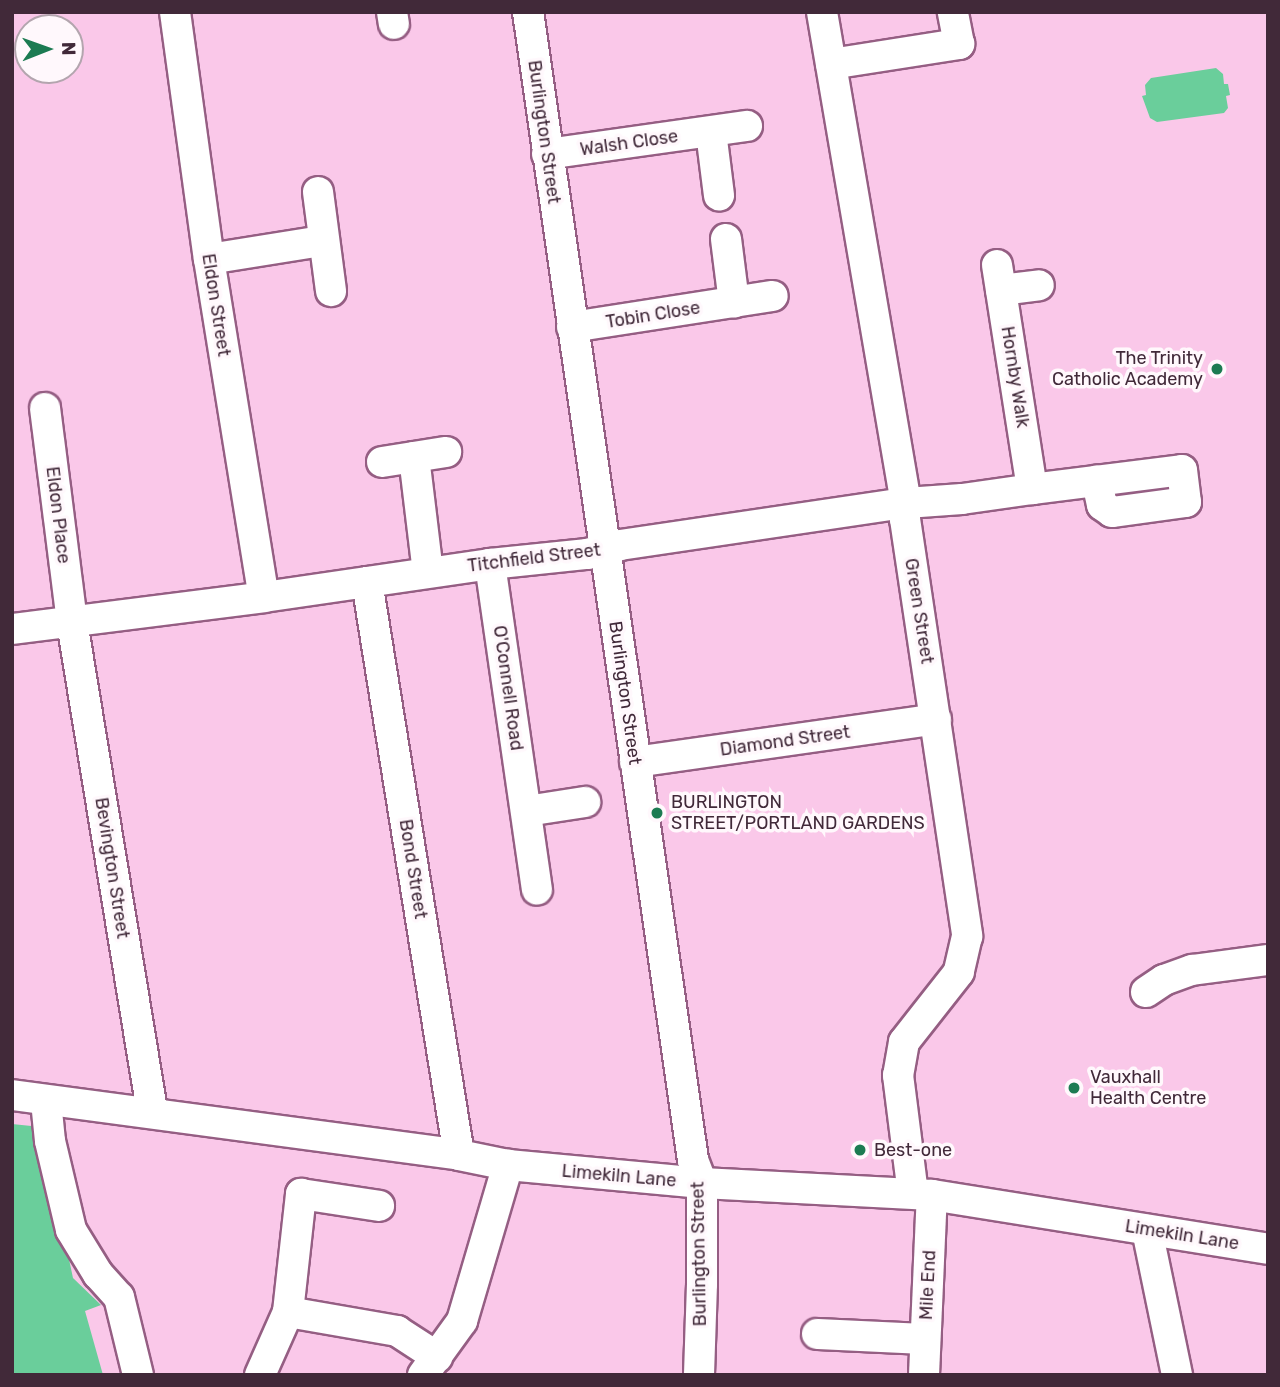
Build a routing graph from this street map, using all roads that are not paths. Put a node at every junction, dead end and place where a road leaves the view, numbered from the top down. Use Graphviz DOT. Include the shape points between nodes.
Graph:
graph roads {
  1 [pos="175,12"];
  2 [pos="528,12"];
  3 [pos="822,12"];
  4 [pos="953,12"];
  5 [pos="831,64"];
  6 [pos="747,126"];
  7 [pos="711,132"];
  8 [pos="547,154"];
  9 [pos="318,192"];
  10 [pos="719,195"];
  11 [pos="726,239"];
  12 [pos="322,241"];
  13 [pos="209,259"];
  14 [pos="1039,285"];
  15 [pos="331,291"];
  16 [pos="773,296"];
  17 [pos="734,302"];
  18 [pos="572,327"];
  19 [pos="45,408"];
  20 [pos="446,452"];
  21 [pos="414,457"];
  22 [pos="382,462"];
  23 [pos="1097,481"];
  24 [pos="1032,489"];
  25 [pos="906,503"];
  26 [pos="604,550"];
  27 [pos="490,564"];
  28 [pos="428,572"];
  29 [pos="368,582"];
  30 [pos="264,597"];
  31 [pos="72,622"];
  32 [pos="12,629"];
  33 [pos="936,719"];
  34 [pos="635,762"];
  35 [pos="585,802"];
  36 [pos="527,811"];
  37 [pos="537,890"];
  38 [pos="1268,960"];
  39 [pos="1146,992"];
  40 [pos="12,1096"];
  41 [pos="46,1101"];
  42 [pos="152,1113"];
  43 [pos="459,1156"];
  44 [pos="508,1165"];
  45 [pos="702,1183"];
  46 [pos="923,1194"];
  47 [pos="379,1206"];
  48 [pos="1147,1230"];
  49 [pos="1268,1249"];
  50 [pos="288,1312"];
  51 [pos="817,1334"];
  52 [pos="925,1339"];
  53 [pos="430,1366"];
  54 [pos="138,1375"];
  55 [pos="261,1375"];
  56 [pos="699,1375"];
  57 [pos="924,1375"];
  58 [pos="1177,1375"];
  1 -- 13 [label="street, Eldon Street"];
  2 -- 8 [label="street, Burlington Street"];
  3 -- 5 [label="street, Green Street"];
  4 -- 5 [label="street" via="959,44"];
  5 -- 25 [label="street, Green Street"];
  6 -- 7 [label="street, Walsh Close"];
  7 -- 8 [label="street, Walsh Close"];
  7 -- 10 [label="street"];
  8 -- 18 [label="street, Burlington Street"];
  9 -- 12 [label="street"];
  11 -- 17 [label="street"];
  12 -- 13 [label="street"];
  12 -- 15 [label="street"];
  13 -- 30 [label="street, Eldon Street"];
  14 -- 24 [label="street, Hornby Walk" via="999,277"];
  16 -- 17 [label="street, Tobin Close"];
  17 -- 18 [label="street, Tobin Close"];
  18 -- 26 [label="street, Burlington Street"];
  19 -- 31 [label="street, Eldon Place"];
  20 -- 21 [label="street"];
  21 -- 22 [label="street"];
  21 -- 28 [label="street"];
  23 -- 24 [label="street, Titchfield Street"];
  24 -- 25 [label="street, Titchfield Street"];
  25 -- 26 [label="street, Titchfield Street"];
  25 -- 33 [label="street, Green Street"];
  26 -- 27 [label="street, Titchfield Street"];
  26 -- 34 [label="street, Burlington Street"];
  27 -- 28 [label="street, Titchfield Street"];
  27 -- 36 [label="street, O'Connell Road"];
  28 -- 29 [label="street, Titchfield Street"];
  29 -- 30 [label="street, Titchfield Street"];
  29 -- 43 [label="street, Bond Street"];
  30 -- 31 [label="street, Titchfield Street"];
  31 -- 32 [label="street, Titchfield Street"];
  31 -- 42 [label="street, Bevington Street"];
  33 -- 34 [label="street, Diamond Street"];
  33 -- 46 [label="street, Green Street" via="967,936 959,972 904,1042 898,1075"];
  34 -- 45 [label="street, Burlington Street" via="693,1160"];
  35 -- 36 [label="street"];
  36 -- 37 [label="street, O'Connell Road"];
  38 -- 39 [label="street" via="1192,970"];
  40 -- 41 [label="street, Limekiln Lane"];
  41 -- 42 [label="street, Limekiln Lane"];
  41 -- 54 [label="street" via="50,1141 71,1230 98,1274 119,1297"];
  42 -- 43 [label="street, Limekiln Lane"];
  43 -- 44 [label="street, Limekiln Lane"];
  44 -- 45 [label="street, Limekiln Lane"];
  44 -- 53 [label="street" via="462,1321"];
  45 -- 46 [label="street, Limekiln Lane"];
  45 -- 56 [label="street, Burlington Street"];
  46 -- 48 [label="street, Limekiln Lane"];
  46 -- 52 [label="street, Mile End"];
  47 -- 50 [label="street" via="301,1194"];
  48 -- 49 [label="street, Limekiln Lane"];
  48 -- 58 [label="street"];
  50 -- 53 [label="street" via="397,1331"];
  50 -- 55 [label="street"];
  51 -- 52 [label="street"];
  52 -- 57 [label="street, Mile End"];
}
